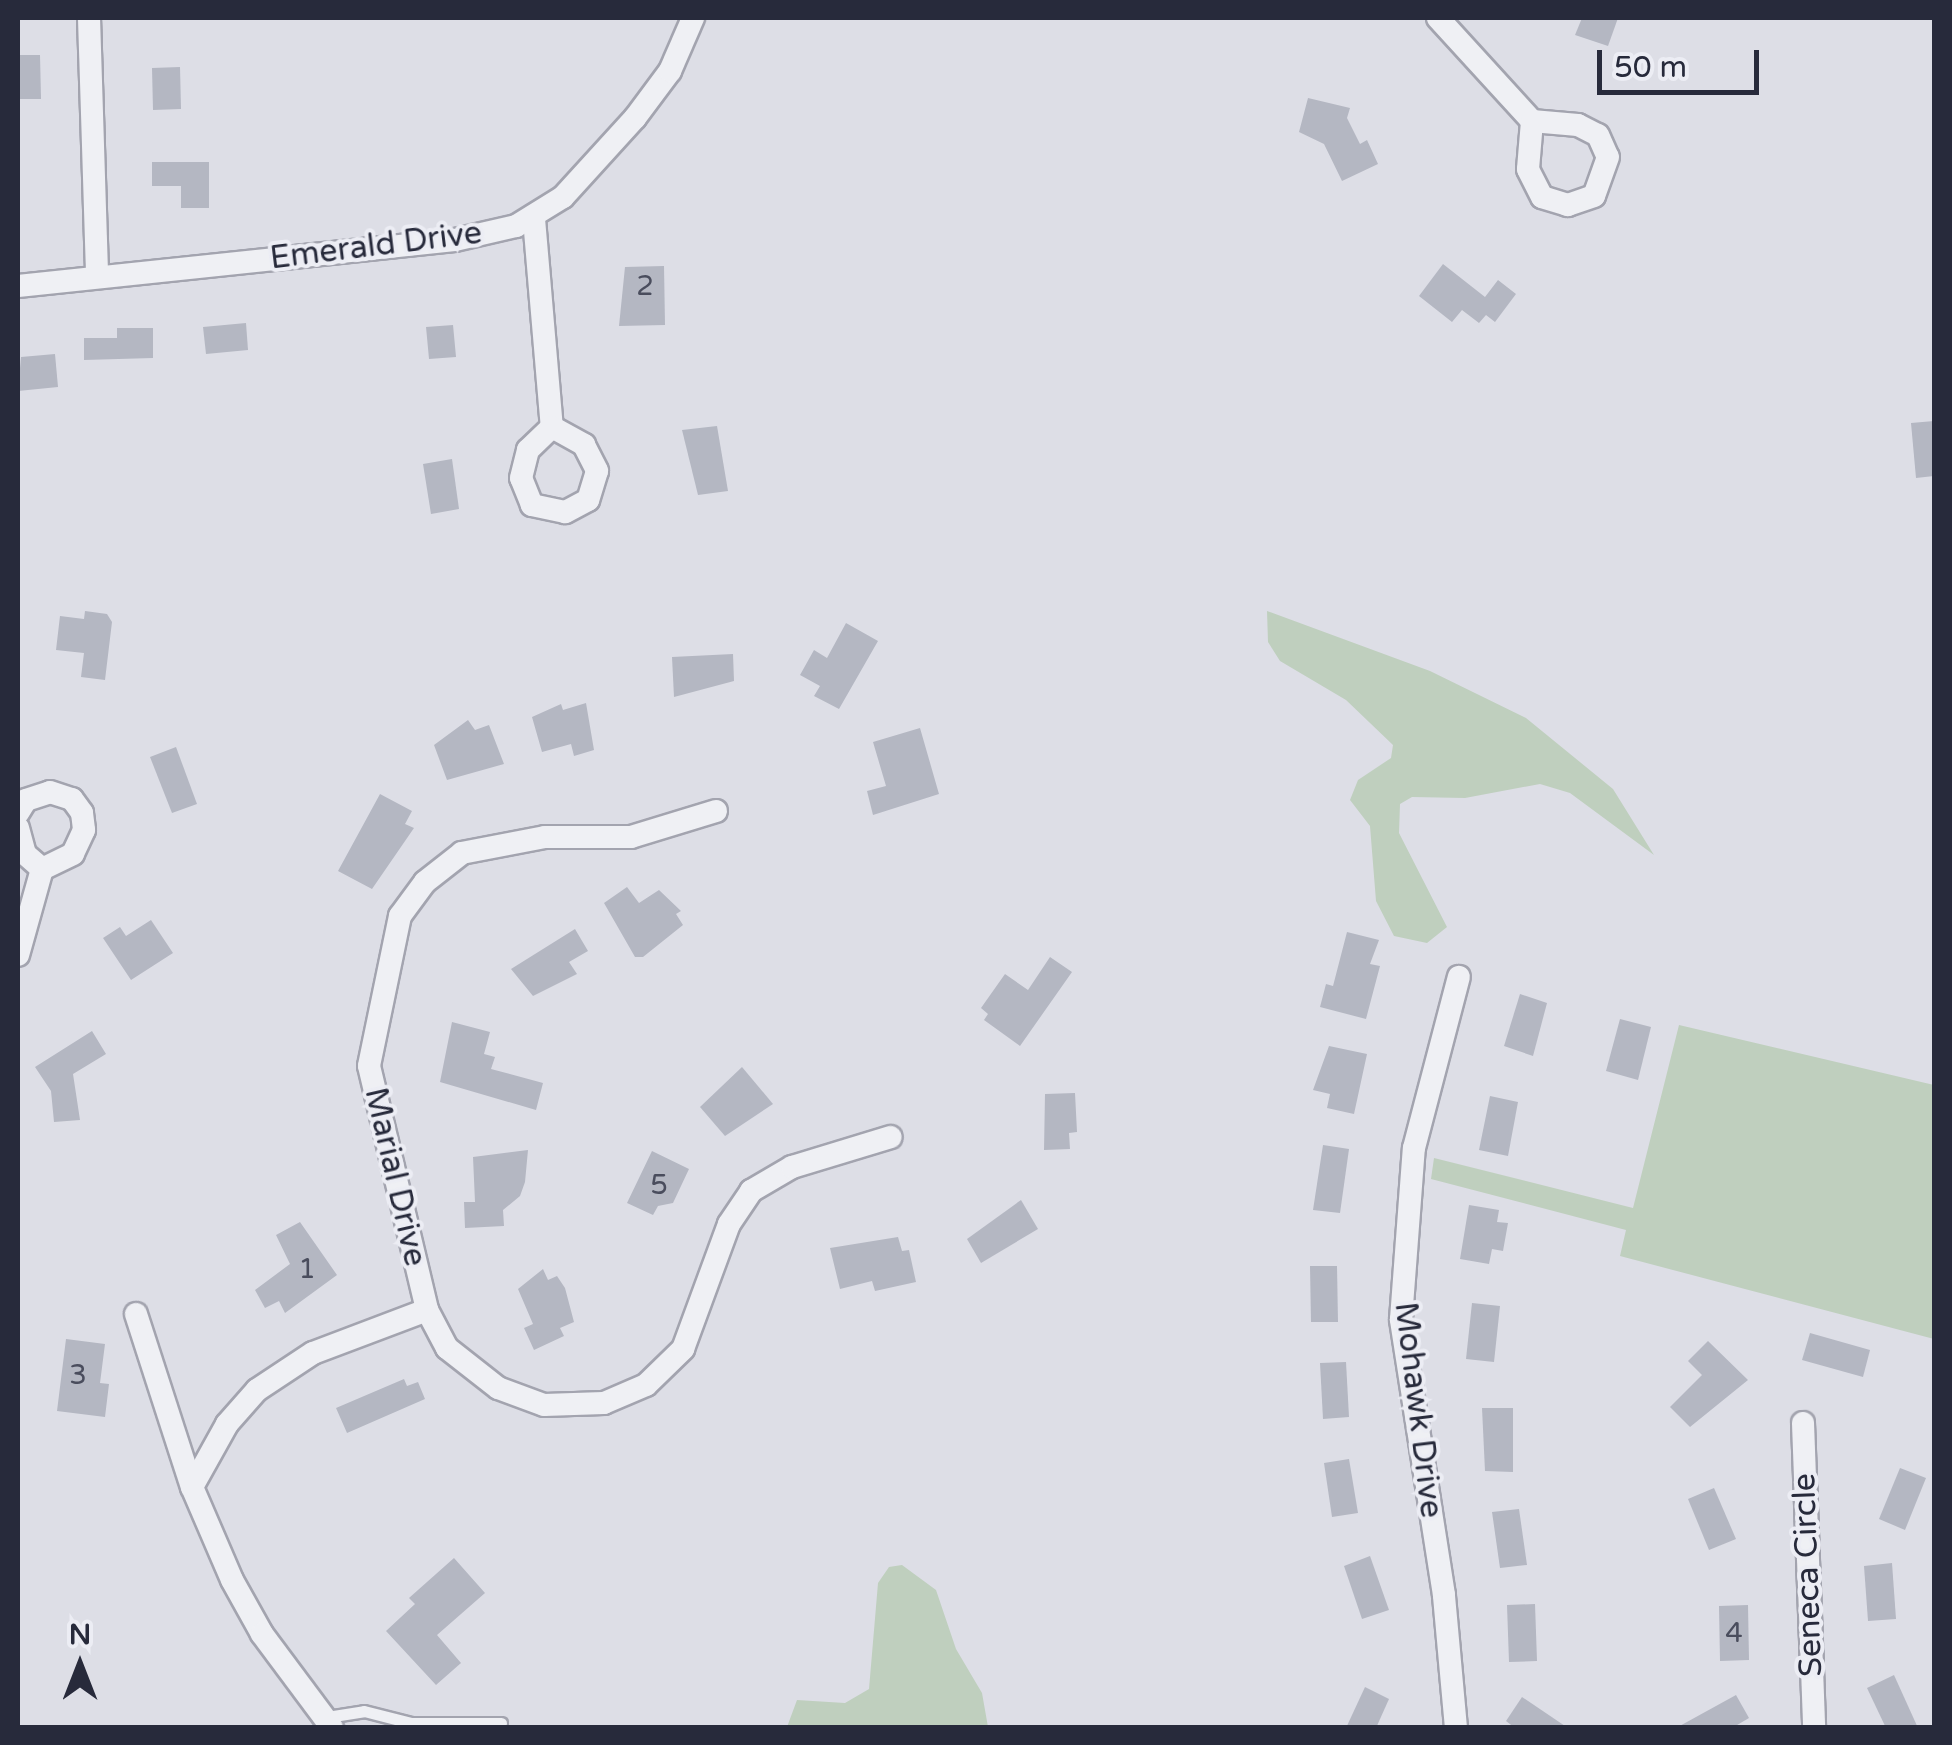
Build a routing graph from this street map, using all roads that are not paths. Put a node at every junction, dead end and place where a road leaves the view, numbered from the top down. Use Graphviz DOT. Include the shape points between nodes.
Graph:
graph roads {
  1 [pos="90,18"];
  2 [pos="693,18"];
  3 [pos="1438,18"];
  4 [pos="1532,121"];
  5 [pos="534,219"];
  6 [pos="97,276"];
  7 [pos="18,286"];
  8 [pos="552,427"];
  9 [pos="716,811"];
  10 [pos="18,813"];
  11 [pos="18,828"];
  12 [pos="42,869"];
  13 [pos="18,955"];
  14 [pos="1459,977"];
  15 [pos="891,1137"];
  16 [pos="427,1310"];
  17 [pos="136,1314"];
  18 [pos="1804,1423"];
  19 [pos="192,1488"];
  20 [pos="330,1722"];
  21 [pos="500,1724"];
  22 [pos="1456,1728"];
  23 [pos="1814,1728"];
  1 -- 6 [label="street"];
  2 -- 5 [label="street, Emerald Drive" via="670,71 644,106 576,184"];
  3 -- 4 [label="street"];
  5 -- 6 [label="street, Emerald Drive" via="454,240"];
  5 -- 8 [label="street"];
  6 -- 7 [label="street, Emerald Drive"];
  9 -- 16 [label="street, Marial Drive" via="630,837 531,838 462,853 424,882 400,916 369,1066"];
  10 -- 12 [label="street" via="26,800 50,792 72,799 82,813 84,830 73,854"];
  11 -- 12 [label="street" via="24,854"];
  12 -- 13 [label="street"];
  14 -- 22 [label="street, Mohawk Drive" via="1414,1148 1400,1319 1447,1614"];
  15 -- 16 [label="street, Marial Drive" via="792,1167 751,1191 728,1224 683,1349 646,1386 604,1403 544,1405 498,1388 447,1348"];
  16 -- 19 [label="street" via="314,1353 258,1390 228,1424"];
  17 -- 19 [label="street"];
  18 -- 23 [label="street, Seneca Circle"];
  19 -- 20 [label="street" via="262,1634"];
  20 -- 21 [label="lane" via="364,1711 411,1723"];
}
